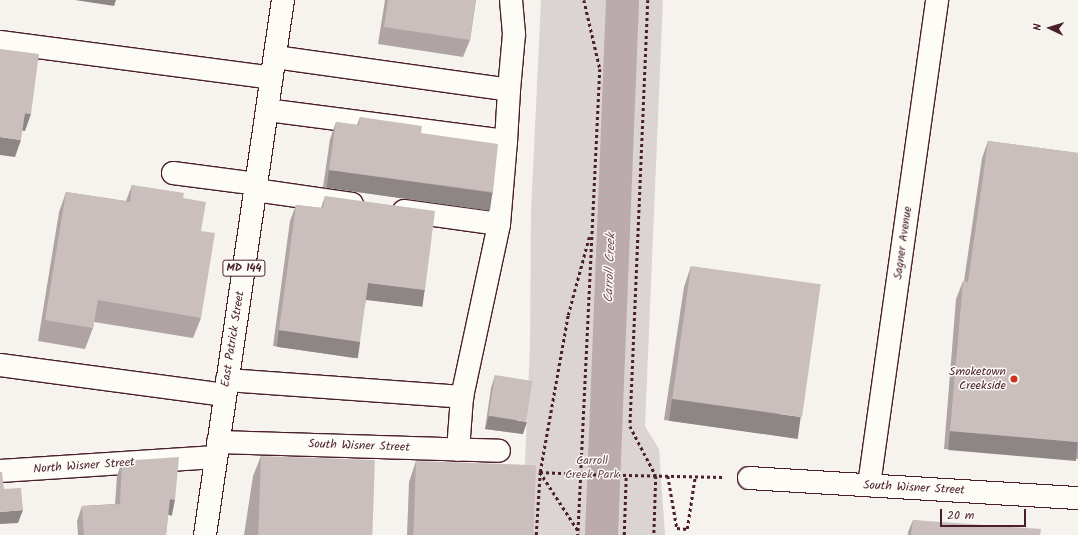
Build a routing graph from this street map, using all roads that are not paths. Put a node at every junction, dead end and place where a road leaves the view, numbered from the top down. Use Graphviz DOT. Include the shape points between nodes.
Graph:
graph roads {
  1 [pos="283,0"];
  2 [pos="511,0"];
  3 [pos="937,0"];
  4 [pos="0,42"];
  5 [pos="275,56"];
  6 [pos="272,78"];
  7 [pos="509,90"];
  8 [pos="267,110"];
  9 [pos="506,141"];
  10 [pos="174,173"];
  11 [pos="256,187"];
  12 [pos="499,224"];
  13 [pos="0,365"];
  14 [pos="226,387"];
  15 [pos="462,397"];
  16 [pos="217,450"];
  17 [pos="458,450"];
  18 [pos="499,451"];
  19 [pos="0,471"];
  20 [pos="749,478"];
  21 [pos="869,485"];
  22 [pos="1078,498"];
  23 [pos="205,535"];
  1 -- 5 [label="street, East Patrick Street / MD 144"];
  2 -- 7 [label="street" via="514,34"];
  3 -- 21 [label="street, Sagner Avenue"];
  4 -- 6 [label="street"];
  5 -- 6 [label="street, East Patrick Street / MD 144"];
  5 -- 7 [label="street"];
  6 -- 8 [label="street, East Patrick Street / MD 144"];
  7 -- 9 [label="street"];
  8 -- 9 [label="street"];
  8 -- 11 [label="street, East Patrick Street / MD 144"];
  9 -- 12 [label="street"];
  10 -- 11 [label="street"];
  11 -- 12 [label="street"];
  11 -- 14 [label="street, East Patrick Street / MD 144"];
  12 -- 15 [label="street"];
  13 -- 14 [label="street"];
  14 -- 15 [label="street"];
  14 -- 16 [label="street, East Patrick Street / MD 144"];
  15 -- 17 [label="street"];
  16 -- 17 [label="street, South Wisner Street"];
  16 -- 19 [label="street, North Wisner Street"];
  16 -- 23 [label="street, East Patrick Street / MD 144"];
  17 -- 18 [label="street, South Wisner Street"];
  20 -- 21 [label="street, South Wisner Street"];
  21 -- 22 [label="street, South Wisner Street"];
}
